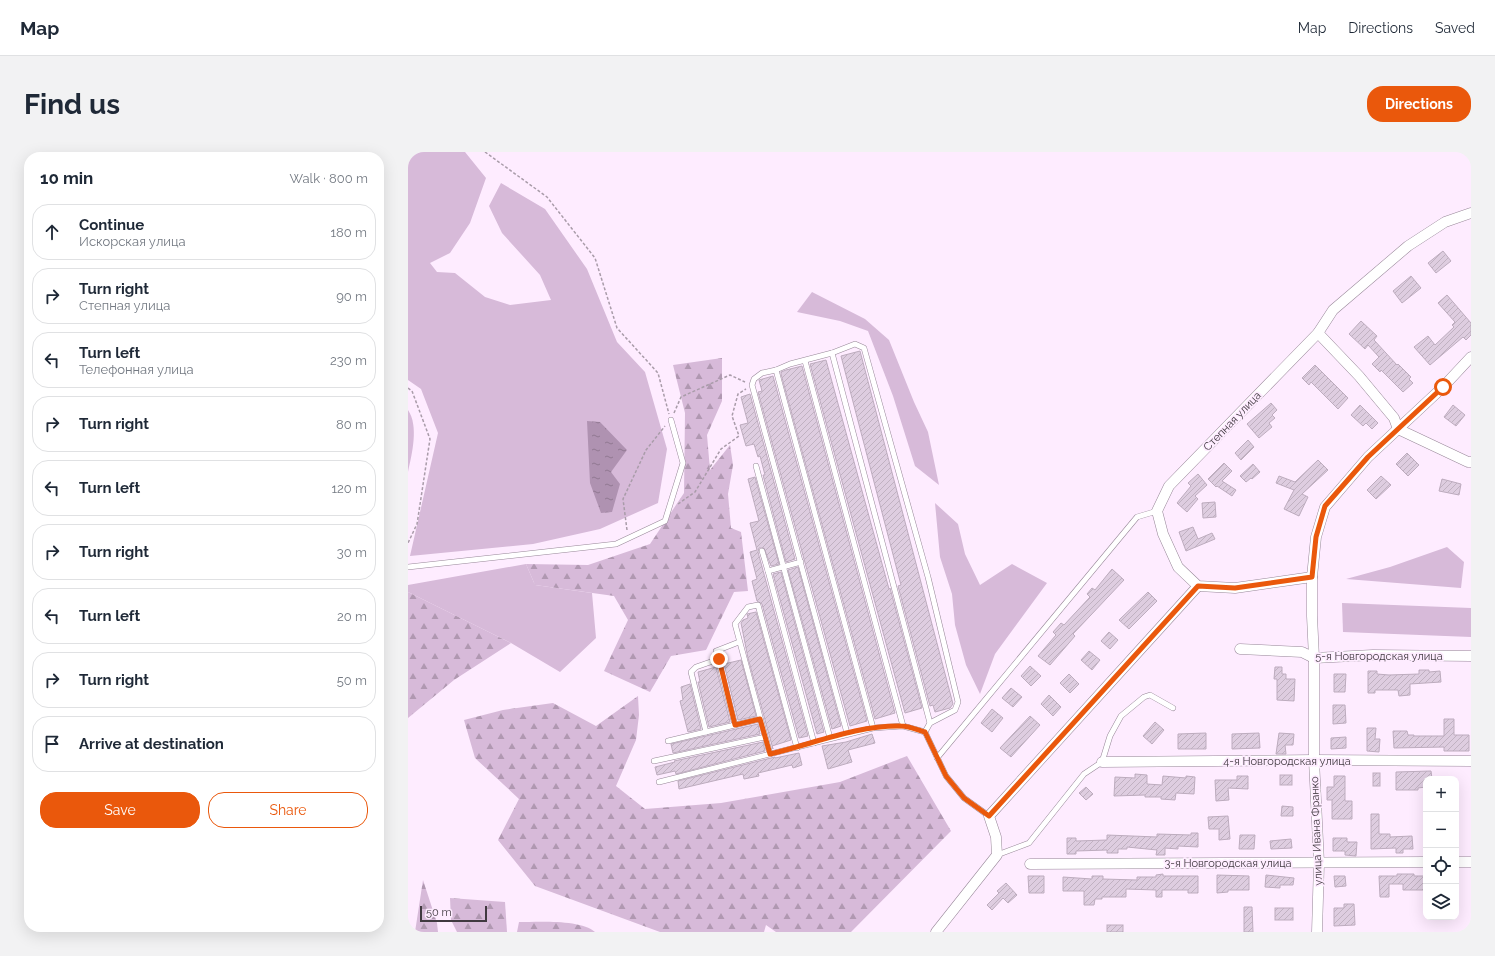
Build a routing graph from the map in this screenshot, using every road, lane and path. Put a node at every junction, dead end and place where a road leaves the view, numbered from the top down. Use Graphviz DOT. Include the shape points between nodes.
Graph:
graph roads {
  1 [pos="485,152"];
  2 [pos="1471,213"];
  3 [pos="1318,333"];
  4 [pos="832,353"];
  5 [pos="1471,357"];
  6 [pos="804,361"];
  7 [pos="776,370"];
  8 [pos="408,388"];
  9 [pos="738,394"];
  10 [pos="670,420"];
  11 [pos="1398,429"];
  12 [pos="1471,462"];
  13 [pos="756,466"];
  14 [pos="1157,510"];
  15 [pos="668,511"];
  16 [pos="408,543"];
  17 [pos="762,551"];
  18 [pos="801,562"];
  19 [pos="408,567"];
  20 [pos="783,567"];
  21 [pos="768,571"];
  22 [pos="1312,577"];
  23 [pos="1198,586"];
  24 [pos="739,642"];
  25 [pos="1240,649"];
  26 [pos="1471,656"];
  27 [pos="1314,658"];
  28 [pos="719,659"];
  29 [pos="1173,708"];
  30 [pos="760,719"];
  31 [pos="930,723"];
  32 [pos="735,725"];
  33 [pos="903,726"];
  34 [pos="873,728"];
  35 [pos="706,732"];
  36 [pos="925,732"];
  37 [pos="847,733"];
  38 [pos="765,737"];
  39 [pos="830,738"];
  40 [pos="668,741"];
  41 [pos="814,743"];
  42 [pos="797,748"];
  43 [pos="770,754"];
  44 [pos="937,758"];
  45 [pos="1314,760"];
  46 [pos="1471,761"];
  47 [pos="654,762"];
  48 [pos="1102,762"];
  49 [pos="659,782"];
  50 [pos="989,816"];
  51 [pos="997,855"];
  52 [pos="1423,862"];
  53 [pos="1459,862"];
  54 [pos="1471,862"];
  55 [pos="1319,863"];
  56 [pos="1030,864"];
  57 [pos="936,932"];
  58 [pos="1317,932"];
  1 -- 10 [label="path" via="547,197 595,258 617,328 658,373"];
  2 -- 3 [label="street, Степная улица" via="1446,222 1408,246 1333,310"];
  3 -- 11 [label="street" via="1394,418"];
  3 -- 14 [label="street, Степная улица" via="1169,486"];
  4 -- 6 [label="lane"];
  4 -- 31 [label="lane"];
  4 -- 31 [label="lane" via="856,344 864,348 928,578 958,702 955,710"];
  5 -- 11 [label="street, улица Ивана Франко"];
  6 -- 7 [label="lane"];
  6 -- 33 [label="lane"];
  7 -- 18 [label="lane" via="762,373 754,379 752,385"];
  7 -- 34 [label="lane"];
  8 -- 16 [label="path" via="412,391 430,439 417,524"];
  9 -- 15 [label="path" via="732,416 739,436 721,449 695,492"];
  10 -- 15 [label="lane" via="683,463"];
  11 -- 12 [label="street"];
  11 -- 22 [label="street, улица Ивана Франко" via="1368,457 1325,506 1316,537"];
  13 -- 20 [label="lane"];
  14 -- 23 [label="street" via="1163,534 1178,567"];
  14 -- 44 [label="lane" via="1137,517"];
  15 -- 19 [label="lane" via="664,521 616,544"];
  17 -- 21 [label="lane"];
  18 -- 20 [label="lane"];
  18 -- 37 [label="lane"];
  20 -- 21 [label="lane"];
  20 -- 39 [label="lane"];
  21 -- 41 [label="lane"];
  22 -- 23 [label="street" via="1235,588"];
  22 -- 27 [label="street, улица Ивана Франко"];
  23 -- 50 [label="street"];
  24 -- 28 [label="lane" via="716,651"];
  24 -- 30 [label="lane"];
  24 -- 42 [label="lane" via="735,624 748,607 758,605"];
  25 -- 27 [label="street, 5-я Новгородская улица" via="1302,652"];
  26 -- 27 [label="street, 5-я Новгородская улица" via="1373,655"];
  27 -- 45 [label="street, улица Ивана Франко"];
  28 -- 32 [label="lane"];
  28 -- 35 [label="lane" via="696,667 691,672"];
  29 -- 48 [label="lane" via="1155,696 1144,697 1121,716 1110,736"];
  30 -- 32 [label="lane"];
  30 -- 38 [label="lane"];
  31 -- 36 [label="lane"];
  32 -- 35 [label="lane"];
  33 -- 34 [label="lane"];
  33 -- 36 [label="lane"];
  34 -- 37 [label="lane"];
  35 -- 40 [label="lane"];
  36 -- 44 [label="lane"];
  37 -- 39 [label="lane"];
  38 -- 43 [label="lane"];
  38 -- 47 [label="lane"];
  39 -- 41 [label="lane"];
  41 -- 42 [label="lane"];
  42 -- 43 [label="lane"];
  43 -- 49 [label="lane"];
  44 -- 50 [label="lane" via="946,776 964,798"];
  45 -- 46 [label="street, 4-я Новгородская улица"];
  45 -- 48 [label="street, 4-я Новгородская улица"];
  45 -- 55 [label="street, улица Ивана Франко"];
  48 -- 51 [label="lane" via="1084,774 1029,843"];
  50 -- 51 [label="street" via="996,837"];
  51 -- 57 [label="street"];
  52 -- 55 [label="street, 3-я Новгородская улица"];
  53 -- 54 [label="street"];
  55 -- 56 [label="street, 3-я Новгородская улица"];
  55 -- 58 [label="street, улица Ивана Франко"];
}
